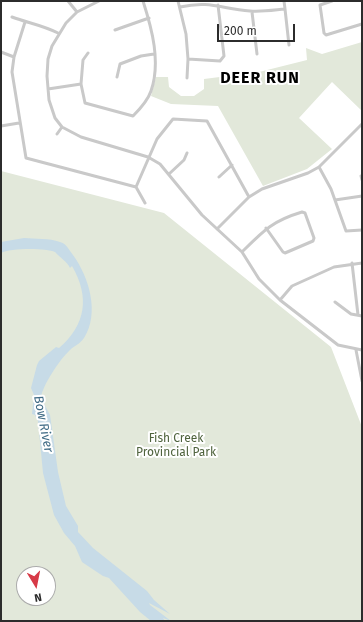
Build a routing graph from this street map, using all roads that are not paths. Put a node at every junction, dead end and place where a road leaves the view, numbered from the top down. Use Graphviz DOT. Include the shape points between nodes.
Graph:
graph roads {
  1 [pos="68,1"];
  2 [pos="100,1"];
  3 [pos="143,1"];
  4 [pos="178,1"];
  5 [pos="284,1"];
  6 [pos="332,1"];
  7 [pos="218,6"];
  8 [pos="180,7"];
  9 [pos="285,9"];
  10 [pos="77,12"];
  11 [pos="252,12"];
  12 [pos="12,17"];
  13 [pos="149,18"];
  14 [pos="25,22"];
  15 [pos="362,24"];
  16 [pos="115,30"];
  17 [pos="58,33"];
  18 [pos="289,45"];
  19 [pos="1,52"];
  20 [pos="88,53"];
  21 [pos="154,54"];
  22 [pos="257,54"];
  23 [pos="14,57"];
  24 [pos="188,59"];
  25 [pos="117,77"];
  26 [pos="187,78"];
  27 [pos="81,84"];
  28 [pos="48,89"];
  29 [pos="19,124"];
  30 [pos="1,126"];
  31 [pos="361,126"];
  32 [pos="62,127"];
  33 [pos="57,134"];
  34 [pos="186,153"];
  35 [pos="148,157"];
  36 [pos="232,165"];
  37 [pos="319,167"];
  38 [pos="169,174"];
  39 [pos="219,176"];
  40 [pos="361,176"];
  41 [pos="362,180"];
  42 [pos="136,187"];
  43 [pos="362,196"];
  44 [pos="250,197"];
  45 [pos="335,200"];
  46 [pos="146,203"];
  47 [pos="266,228"];
  48 [pos="217,229"];
  49 [pos="362,230"];
  50 [pos="242,252"];
  51 [pos="362,262"];
  52 [pos="352,263"];
  53 [pos="280,300"];
  54 [pos="334,302"];
  55 [pos="360,316"];
  56 [pos="356,350"];
  57 [pos="362,350"];
  58 [pos="362,381"];
  1 -- 10 [label="street"];
  2 -- 10 [label="street"];
  3 -- 13 [label="street"];
  4 -- 8 [label="street"];
  5 -- 9 [label="street"];
  6 -- 15 [label="street" via="320,5 326,35"];
  7 -- 8 [label="street" via="195,3"];
  7 -- 11 [label="street"];
  7 -- 24 [label="street" via="224,56 220,60"];
  8 -- 24 [label="street"];
  9 -- 11 [label="street"];
  9 -- 18 [label="street"];
  10 -- 17 [label="street"];
  11 -- 22 [label="street"];
  12 -- 14 [label="street"];
  13 -- 16 [label="street"];
  13 -- 21 [label="street"];
  14 -- 17 [label="street" via="42,25"];
  14 -- 23 [label="street"];
  17 -- 28 [label="street" via="48,59"];
  19 -- 23 [label="street"];
  20 -- 27 [label="street" via="83,60"];
  21 -- 25 [label="street" via="120,64"];
  21 -- 27 [label="street" via="155,70 151,91 133,116 85,103"];
  23 -- 29 [label="street" via="12,72"];
  24 -- 26 [label="street"];
  27 -- 28 [label="street"];
  28 -- 32 [label="street" via="55,118"];
  29 -- 30 [label="street"];
  29 -- 42 [label="street" via="26,158"];
  31 -- 37 [label="street"];
  32 -- 33 [label="street"];
  32 -- 35 [label="street" via="81,137"];
  34 -- 38 [label="street" via="184,160"];
  35 -- 36 [label="street" via="157,139 173,119 207,121"];
  35 -- 38 [label="street" via="160,164"];
  35 -- 42 [label="street"];
  36 -- 39 [label="street"];
  36 -- 44 [label="street"];
  37 -- 44 [label="street" via="262,189"];
  37 -- 45 [label="street"];
  38 -- 48 [label="street" via="202,215"];
  40 -- 41 [label="street"];
  42 -- 46 [label="street"];
  43 -- 45 [label="street"];
  44 -- 48 [label="street"];
  45 -- 49 [label="street" via="346,231"];
  47 -- 47 [label="street" via="274,222 302,212 305,213 314,238 285,253"];
  47 -- 50 [label="street"];
  48 -- 50 [label="street"];
  50 -- 53 [label="street" via="259,279"];
  51 -- 52 [label="street"];
  52 -- 53 [label="street" via="334,267 292,286"];
  52 -- 55 [label="street"];
  53 -- 56 [label="street" via="338,345"];
  54 -- 55 [label="street" via="351,314"];
  56 -- 57 [label="street"];
  56 -- 58 [label="street"];
}
